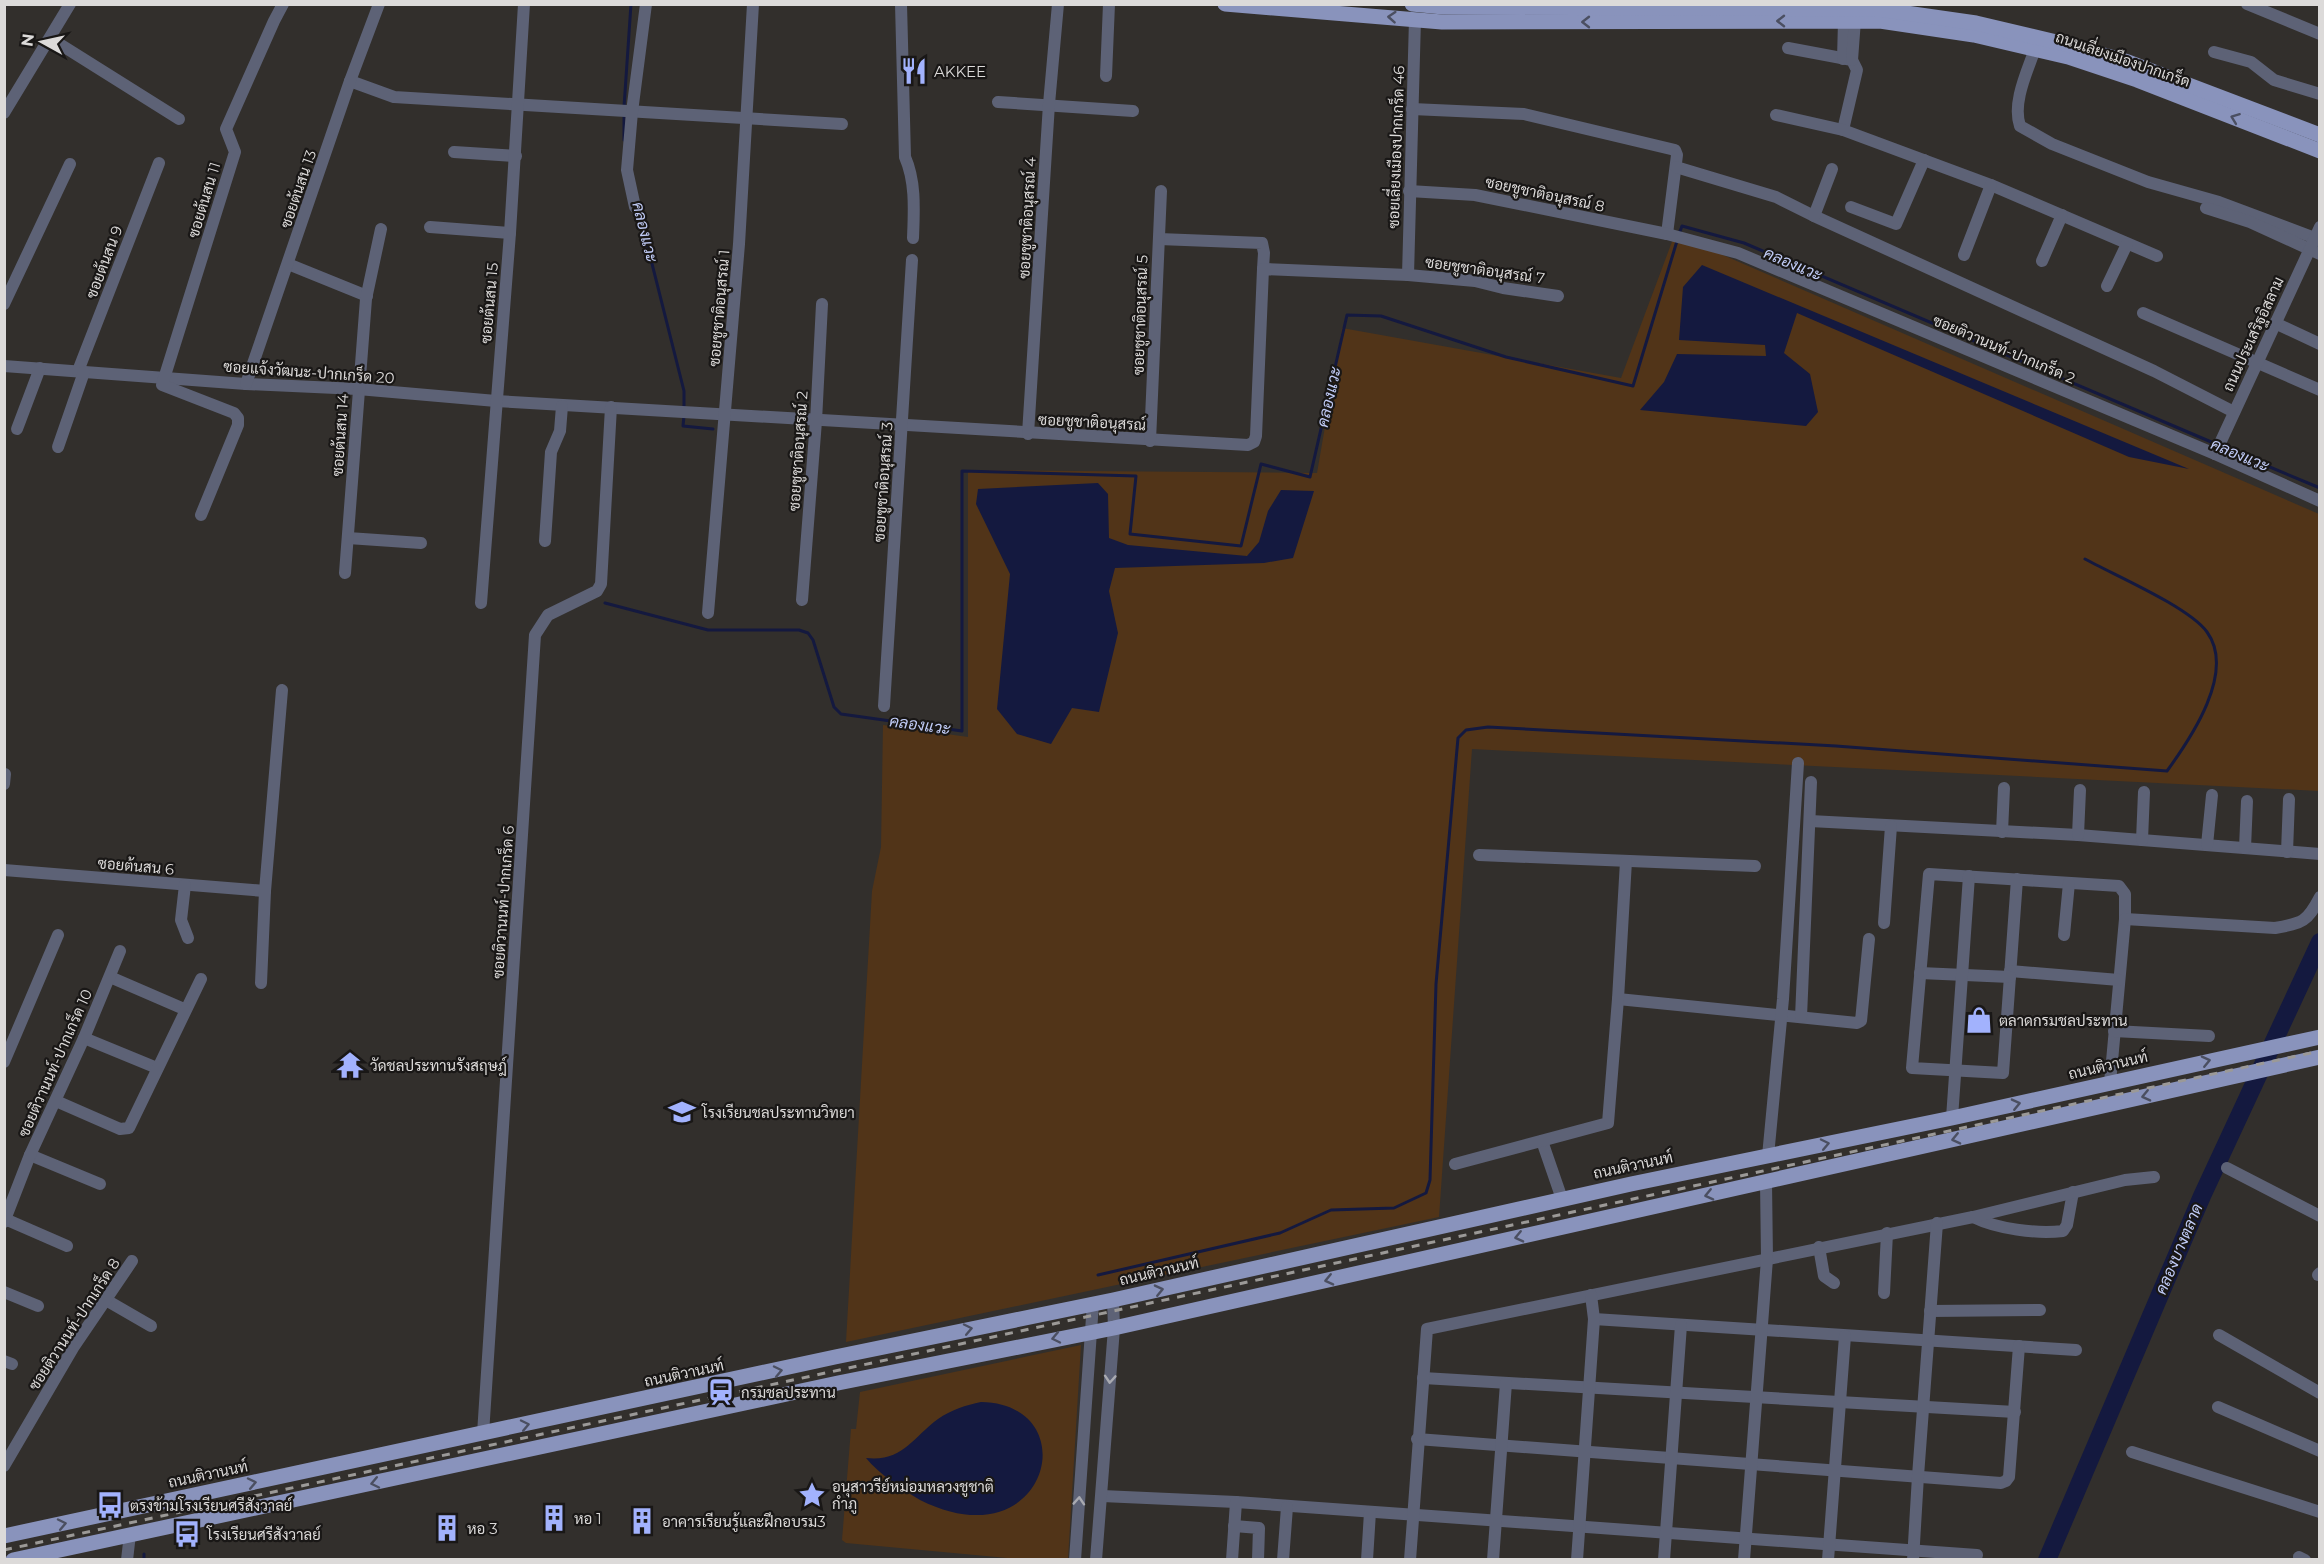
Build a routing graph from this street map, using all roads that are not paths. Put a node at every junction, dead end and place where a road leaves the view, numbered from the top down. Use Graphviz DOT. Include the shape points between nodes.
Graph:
graph roads {
  1 [pos="70,4"];
  2 [pos="283,4"];
  3 [pos="379,4"];
  4 [pos="524,4"];
  5 [pos="646,4"];
  6 [pos="753,4"];
  7 [pos="901,4"];
  8 [pos="1058,4"];
  9 [pos="1109,4"];
  10 [pos="1225,4"];
  11 [pos="2247,4"];
  12 [pos="1787,7"];
  13 [pos="1414,8"];
  14 [pos="1850,20"];
  15 [pos="2319,34"];
  16 [pos="50,38"];
  17 [pos="1788,48"];
  18 [pos="2035,49"];
  19 [pos="2214,52"];
  20 [pos="1847,60"];
  21 [pos="1106,76"];
  22 [pos="350,81"];
  23 [pos="2319,94"];
  24 [pos="998,102"];
  25 [pos="519,104"];
  26 [pos="1049,104"];
  27 [pos="1412,109"];
  28 [pos="1133,111"];
  29 [pos="630,112"];
  30 [pos="4,113"];
  31 [pos="1776,115"];
  32 [pos="178,119"];
  33 [pos="745,119"];
  34 [pos="842,124"];
  35 [pos="1844,130"];
  36 [pos="2319,135"];
  37 [pos="2319,151"];
  38 [pos="454,152"];
  39 [pos="516,156"];
  40 [pos="1924,160"];
  41 [pos="159,163"];
  42 [pos="70,164"];
  43 [pos="1676,167"];
  44 [pos="1832,169"];
  45 [pos="1991,185"];
  46 [pos="1161,191"];
  47 [pos="1409,191"];
  48 [pos="635,207"];
  49 [pos="1851,207"];
  50 [pos="2206,208"];
  51 [pos="2062,215"];
  52 [pos="1814,216"];
  53 [pos="430,227"];
  54 [pos="381,229"];
  55 [pos="2317,232"];
  56 [pos="510,233"];
  57 [pos="1674,236"];
  58 [pos="914,238"];
  59 [pos="1159,239"];
  60 [pos="2127,244"];
  61 [pos="2314,252"];
  62 [pos="1964,255"];
  63 [pos="2157,256"];
  64 [pos="912,260"];
  65 [pos="2042,261"];
  66 [pos="288,264"];
  67 [pos="1263,270"];
  68 [pos="1408,275"];
  69 [pos="2107,286"];
  70 [pos="367,296"];
  71 [pos="1558,296"];
  72 [pos="4,304"];
  73 [pos="822,304"];
  74 [pos="2143,313"];
  75 [pos="2275,323"];
  76 [pos="2319,344"];
  77 [pos="2256,364"];
  78 [pos="4,366"];
  79 [pos="40,368"];
  80 [pos="81,372"];
  81 [pos="164,378"];
  82 [pos="246,384"];
  83 [pos="358,389"];
  84 [pos="2319,390"];
  85 [pos="496,401"];
  86 [pos="562,406"];
  87 [pos="612,407"];
  88 [pos="2234,412"];
  89 [pos="725,415"];
  90 [pos="816,421"];
  91 [pos="902,426"];
  92 [pos="17,429"];
  93 [pos="1028,434"];
  94 [pos="1150,441"];
  95 [pos="58,447"];
  96 [pos="2217,448"];
  97 [pos="2319,501"];
  98 [pos="201,515"];
  99 [pos="348,538"];
  100 [pos="545,541"];
  101 [pos="421,543"];
  102 [pos="345,573"];
  103 [pos="802,600"];
  104 [pos="481,603"];
  105 [pos="708,613"];
  106 [pos="282,690"];
  107 [pos="884,706"];
  108 [pos="1798,763"];
  109 [pos="5,774"];
  110 [pos="1811,782"];
  111 [pos="4,784"];
  112 [pos="2004,788"];
  113 [pos="2080,790"];
  114 [pos="2144,792"];
  115 [pos="2212,795"];
  116 [pos="2289,799"];
  117 [pos="2247,801"];
  118 [pos="1810,821"];
  119 [pos="1891,826"];
  120 [pos="2002,832"];
  121 [pos="2078,835"];
  122 [pos="2142,840"];
  123 [pos="2207,845"];
  124 [pos="2245,848"];
  125 [pos="2287,852"];
  126 [pos="2319,854"];
  127 [pos="1479,855"];
  128 [pos="1626,861"];
  129 [pos="1755,866"];
  130 [pos="4,870"];
  131 [pos="1969,876"];
  132 [pos="2017,879"];
  133 [pos="2069,883"];
  134 [pos="185,885"];
  135 [pos="266,891"];
  136 [pos="2319,897"];
  137 [pos="2125,919"];
  138 [pos="1884,924"];
  139 [pos="58,935"];
  140 [pos="2064,935"];
  141 [pos="188,938"];
  142 [pos="1869,939"];
  143 [pos="120,951"];
  144 [pos="1920,973"];
  145 [pos="2010,974"];
  146 [pos="1962,975"];
  147 [pos="110,977"];
  148 [pos="201,979"];
  149 [pos="2119,980"];
  150 [pos="261,983"];
  151 [pos="1618,999"];
  152 [pos="184,1009"];
  153 [pos="1781,1014"];
  154 [pos="1802,1017"];
  155 [pos="2114,1031"];
  156 [pos="2209,1036"];
  157 [pos="84,1038"];
  158 [pos="2315,1038"];
  159 [pos="2313,1059"];
  160 [pos="4,1062"];
  161 [pos="157,1068"];
  162 [pos="1955,1069"];
  163 [pos="2110,1083"];
  164 [pos="56,1101"];
  165 [pos="1952,1118"];
  166 [pos="1542,1141"];
  167 [pos="30,1155"];
  168 [pos="1768,1156"];
  169 [pos="1455,1164"];
  170 [pos="2227,1168"];
  171 [pos="2154,1177"];
  172 [pos="1766,1182"];
  173 [pos="99,1184"];
  174 [pos="2073,1192"];
  175 [pos="1562,1199"];
  176 [pos="2319,1216"];
  177 [pos="1973,1217"];
  178 [pos="5,1221"];
  179 [pos="1937,1223"];
  180 [pos="1887,1233"];
  181 [pos="67,1246"];
  182 [pos="1819,1247"];
  183 [pos="1767,1259"];
  184 [pos="132,1261"];
  185 [pos="1834,1283"];
  186 [pos="4,1292"];
  187 [pos="1884,1293"];
  188 [pos="1591,1295"];
  189 [pos="106,1300"];
  190 [pos="1113,1300"];
  191 [pos="1093,1303"];
  192 [pos="39,1306"];
  193 [pos="2040,1310"];
  194 [pos="1930,1311"];
  195 [pos="1594,1319"];
  196 [pos="1681,1325"];
  197 [pos="151,1326"];
  198 [pos="1114,1328"];
  199 [pos="1093,1330"];
  200 [pos="1762,1330"];
  201 [pos="1845,1335"];
  202 [pos="2219,1335"];
  203 [pos="1928,1341"];
  204 [pos="2019,1346"];
  205 [pos="2076,1350"];
  206 [pos="1423,1378"];
  207 [pos="1506,1383"];
  208 [pos="1589,1388"];
  209 [pos="1676,1392"];
  210 [pos="2319,1393"];
  211 [pos="1757,1397"];
  212 [pos="1840,1402"];
  213 [pos="1924,1407"];
  214 [pos="2218,1407"];
  215 [pos="2015,1412"];
  216 [pos="483,1434"];
  217 [pos="1417,1439"];
  218 [pos="1500,1445"];
  219 [pos="427,1446"];
  220 [pos="1083,1446"];
  221 [pos="1105,1447"];
  222 [pos="2319,1451"];
  223 [pos="1583,1452"];
  224 [pos="2132,1452"];
  225 [pos="1670,1458"];
  226 [pos="1750,1464"];
  227 [pos="4,1466"];
  228 [pos="432,1470"];
  229 [pos="1833,1470"];
  230 [pos="1918,1476"];
  231 [pos="280,1477"];
  232 [pos="1102,1496"];
  233 [pos="1236,1502"];
  234 [pos="281,1503"];
  235 [pos="1287,1507"];
  236 [pos="1370,1512"];
  237 [pos="2319,1512"];
  238 [pos="1413,1515"];
  239 [pos="1495,1521"];
  240 [pos="1234,1527"];
  241 [pos="1579,1527"];
  242 [pos="1665,1533"];
  243 [pos="130,1534"];
  244 [pos="4,1536"];
  245 [pos="1745,1538"];
  246 [pos="1829,1545"];
  247 [pos="1914,1555"];
  248 [pos="1977,1555"];
  249 [pos="13,1560"];
  250 [pos="127,1560"];
  251 [pos="1075,1560"];
  252 [pos="1096,1560"];
  253 [pos="1232,1560"];
  254 [pos="1258,1560"];
  255 [pos="1283,1560"];
  256 [pos="1367,1560"];
  257 [pos="1410,1560"];
  258 [pos="1493,1560"];
  259 [pos="1577,1560"];
  260 [pos="1664,1560"];
  261 [pos="1744,1560"];
  262 [pos="1828,1560"];
  1 -- 16 [label="street"];
  2 -- 81 [label="street, ซอยต้นสน 11" via="226,129 235,152"];
  3 -- 22 [label="street, ซอยต้นสน 13"];
  4 -- 25 [label="street, ซอยต้นสน 15"];
  5 -- 29 [label="street"];
  6 -- 33 [label="street, ซอยชูชาติอนุสรณ์ 1"];
  7 -- 58 [label="street" via="905,157 911,173"];
  8 -- 26 [label="street, ซอยชูชาติอนุสรณ์ 4"];
  9 -- 21 [label="street"];
  13 -- 10 [label="main road, ถนนเลี่ยงเมืองปากเกร็ด, one-way"];
  11 -- 15 [label="street"];
  12 -- 13 [label="main road, ถนนเลี่ยงเมืองปากเกร็ด"];
  12 -- 36 [label="main road, ถนนเลี่ยงเมืองปากเกร็ด" via="1878,9 1976,23 2128,62"];
  14 -- 13 [label="main road, ถนนเลี่ยงเมืองปากเกร็ด, one-way" via="1443,22"];
  13 -- 27 [label="street, ซอยเลี่ยงเมืองปากเกร็ด 46"];
  14 -- 18 [label="main road, ถนนเลี่ยงเมืองปากเกร็ด" via="1974,35"];
  14 -- 20 [label="street"];
  16 -- 30 [label="street"];
  16 -- 32 [label="street"];
  17 -- 20 [label="street"];
  37 -- 18 [label="main road, ถนนเลี่ยงเมืองปากเกร็ด, one-way" via="2137,80"];
  18 -- 55 [label="street" via="2016,116 2020,126 2052,144 2148,182"];
  19 -- 23 [label="street" via="2256,64 2274,80"];
  20 -- 35 [label="street" via="1857,70"];
  22 -- 25 [label="street" via="394,97"];
  22 -- 66 [label="street, ซอยต้นสน 13"];
  24 -- 26 [label="street"];
  25 -- 29 [label="street"];
  25 -- 39 [label="street, ซอยต้นสน 15"];
  26 -- 28 [label="street"];
  26 -- 93 [label="street, ซอยชูชาติอนุสรณ์ 4"];
  27 -- 43 [label="street" via="1524,114 1675,150"];
  27 -- 47 [label="street, ซอยเลี่ยงเมืองปากเกร็ด 46"];
  29 -- 33 [label="street"];
  29 -- 48 [label="street" via="628,164"];
  31 -- 35 [label="street"];
  33 -- 34 [label="street"];
  33 -- 89 [label="street, ซอยชูชาติอนุสรณ์ 1"];
  35 -- 40 [label="street"];
  38 -- 39 [label="street"];
  39 -- 56 [label="street, ซอยต้นสน 15"];
  40 -- 45 [label="street"];
  40 -- 49 [label="street" via="1896,224"];
  41 -- 80 [label="street, ซอยต้นสน 9"];
  42 -- 72 [label="street"];
  43 -- 52 [label="street" via="1776,197"];
  43 -- 57 [label="street"];
  44 -- 52 [label="street"];
  45 -- 51 [label="street"];
  45 -- 62 [label="street"];
  46 -- 59 [label="street, ซอยชูชาติอนุสรณ์ 5"];
  47 -- 57 [label="street, ซอยชูชาติอนุสรณ์ 8" via="1474,195"];
  47 -- 68 [label="street, ซอยเลี่ยงเมืองปากเกร็ด 46"];
  50 -- 61 [label="street" via="2250,222"];
  51 -- 60 [label="street"];
  51 -- 65 [label="street"];
  52 -- 88 [label="street" via="2154,371"];
  53 -- 56 [label="street"];
  54 -- 70 [label="street, ซอยต้นสน 14"];
  55 -- 61 [label="street, ถนนประเสริฐอิสลาม"];
  56 -- 85 [label="street, ซอยต้นสน 15"];
  57 -- 96 [label="street, ซอยติวานนท์-ปากเกร็ด 2" via="1738,253"];
  59 -- 67 [label="street" via="1262,243"];
  59 -- 94 [label="street, ซอยชูชาติอนุสรณ์ 5"];
  60 -- 63 [label="street"];
  60 -- 69 [label="street"];
  61 -- 75 [label="street, ถนนประเสริฐอิสลาม"];
  64 -- 91 [label="street, ซอยชูชาติอนุสรณ์ 3"];
  66 -- 70 [label="street"];
  66 -- 82 [label="street, ซอยต้นสน 13"];
  67 -- 68 [label="street"];
  67 -- 94 [label="street, ซอยชูชาติอนุสรณ์" via="1254,442 1248,445"];
  68 -- 71 [label="street, ซอยชูชาติอนุสรณ์ 7" via="1475,281"];
  70 -- 83 [label="street, ซอยต้นสน 14"];
  73 -- 90 [label="street, ซอยชูชาติอนุสรณ์ 2"];
  74 -- 77 [label="street"];
  75 -- 76 [label="street"];
  75 -- 77 [label="street, ถนนประเสริฐอิสลาม"];
  77 -- 84 [label="street"];
  77 -- 88 [label="street, ถนนประเสริฐอิสลาม"];
  78 -- 79 [label="street, ซอยแจ้งวัฒนะ-ปากเกร็ด 20"];
  79 -- 80 [label="street, ซอยแจ้งวัฒนะ-ปากเกร็ด 20"];
  79 -- 92 [label="street"];
  80 -- 81 [label="street, ซอยแจ้งวัฒนะ-ปากเกร็ด 20"];
  80 -- 95 [label="street, ซอยต้นสน 9"];
  81 -- 82 [label="street, ซอยแจ้งวัฒนะ-ปากเกร็ด 20"];
  81 -- 98 [label="street" via="162,385 238,418"];
  82 -- 83 [label="street, ซอยแจ้งวัฒนะ-ปากเกร็ด 20"];
  83 -- 85 [label="street, ซอยแจ้งวัฒนะ-ปากเกร็ด 20"];
  83 -- 99 [label="street, ซอยต้นสน 14"];
  85 -- 86 [label="street, ซอยแจ้งวัฒนะ-ปากเกร็ด 20"];
  85 -- 104 [label="street, ซอยต้นสน 15"];
  86 -- 87 [label="street, ซอยแจ้งวัฒนะ-ปากเกร็ด 20"];
  86 -- 100 [label="street" via="560,432 551,452"];
  87 -- 89 [label="street, ซอยชูชาติอนุสรณ์"];
  87 -- 216 [label="street, ซอยติวานนท์-ปากเกร็ด 6" via="601,584 597,591 548,615 535,635"];
  88 -- 96 [label="street, ถนนประเสริฐอิสลาม"];
  89 -- 90 [label="street, ซอยชูชาติอนุสรณ์"];
  89 -- 105 [label="street, ซอยชูชาติอนุสรณ์ 1"];
  90 -- 91 [label="street, ซอยชูชาติอนุสรณ์"];
  90 -- 103 [label="street, ซอยชูชาติอนุสรณ์ 2"];
  91 -- 93 [label="street, ซอยชูชาติอนุสรณ์"];
  91 -- 107 [label="street, ซอยชูชาติอนุสรณ์ 3"];
  93 -- 94 [label="street, ซอยชูชาติอนุสรณ์"];
  96 -- 97 [label="street, ซอยติวานนท์-ปากเกร็ด 2"];
  99 -- 101 [label="street"];
  99 -- 102 [label="street, ซอยต้นสน 14"];
  106 -- 135 [label="street"];
  108 -- 153 [label="street"];
  109 -- 111 [label="street"];
  110 -- 118 [label="street"];
  112 -- 120 [label="street"];
  113 -- 121 [label="street"];
  114 -- 122 [label="street"];
  115 -- 123 [label="street"];
  116 -- 125 [label="street"];
  117 -- 124 [label="street"];
  118 -- 119 [label="street"];
  118 -- 154 [label="street"];
  119 -- 120 [label="street"];
  119 -- 138 [label="street"];
  120 -- 121 [label="street"];
  121 -- 122 [label="street"];
  122 -- 123 [label="street"];
  123 -- 124 [label="street"];
  124 -- 125 [label="street"];
  125 -- 126 [label="street"];
  127 -- 128 [label="street"];
  128 -- 129 [label="street"];
  128 -- 151 [label="street"];
  130 -- 134 [label="street, ซอยต้นสน 6"];
  131 -- 132 [label="street"];
  131 -- 144 [label="street" via="1929,874"];
  131 -- 146 [label="street"];
  132 -- 133 [label="street"];
  132 -- 145 [label="street"];
  133 -- 137 [label="street" via="2119,886 2125,894"];
  133 -- 140 [label="street"];
  134 -- 135 [label="street, ซอยต้นสน 6"];
  134 -- 141 [label="street" via="181,920"];
  135 -- 150 [label="street"];
  136 -- 137 [label="street" via="2310,916 2299,924 2275,928"];
  137 -- 149 [label="street"];
  139 -- 160 [label="street"];
  142 -- 154 [label="street" via="1861,1021"];
  143 -- 147 [label="street, ซอยติวานนท์-ปากเกร็ด 10"];
  144 -- 146 [label="street"];
  144 -- 162 [label="street" via="1912,1068"];
  145 -- 146 [label="street"];
  145 -- 149 [label="street"];
  145 -- 162 [label="street" via="2003,1073"];
  146 -- 162 [label="street"];
  147 -- 152 [label="street"];
  147 -- 157 [label="street, ซอยติวานนท์-ปากเกร็ด 10"];
  148 -- 152 [label="street"];
  149 -- 155 [label="street"];
  151 -- 153 [label="street"];
  151 -- 166 [label="street" via="1608,1123"];
  152 -- 161 [label="street"];
  153 -- 154 [label="street"];
  153 -- 168 [label="street"];
  155 -- 156 [label="street"];
  155 -- 163 [label="street"];
  157 -- 161 [label="street"];
  157 -- 164 [label="street, ซอยติวานนท์-ปากเกร็ด 10"];
  163 -- 158 [label="main road, ถนนติวานนท์, one-way"];
  159 -- 172 [label="main road, one-way"];
  161 -- 164 [label="street" via="127,1129"];
  162 -- 165 [label="street"];
  165 -- 163 [label="main road, ถนนติวานนท์, one-way"];
  164 -- 167 [label="street, ซอยติวานนท์-ปากเกร็ด 10"];
  168 -- 165 [label="main road, ถนนติวานนท์, one-way"];
  166 -- 169 [label="street"];
  166 -- 175 [label="street"];
  167 -- 173 [label="street"];
  167 -- 178 [label="street, ซอยติวานนท์-ปากเกร็ด 10"];
  168 -- 172 [label="main road"];
  168 -- 175 [label="main road, ถนนติวานนท์"];
  170 -- 176 [label="street"];
  171 -- 174 [label="street"];
  172 -- 183 [label="street"];
  172 -- 198 [label="main road, one-way"];
  174 -- 177 [label="street"];
  174 -- 177 [label="street" via="2067,1225 2062,1231 1993,1226"];
  190 -- 175 [label="main road, ถนนติวานนท์, one-way"];
  177 -- 179 [label="street"];
  178 -- 181 [label="street"];
  179 -- 180 [label="street"];
  179 -- 194 [label="street"];
  180 -- 182 [label="street"];
  180 -- 187 [label="street"];
  182 -- 183 [label="street"];
  182 -- 185 [label="street" via="1824,1276"];
  183 -- 188 [label="street"];
  183 -- 200 [label="street"];
  184 -- 189 [label="street, ซอยติวานนท์-ปากเกร็ด 8"];
  186 -- 192 [label="street"];
  188 -- 195 [label="street"];
  188 -- 206 [label="street" via="1427,1329"];
  189 -- 197 [label="street"];
  189 -- 227 [label="street, ซอยติวานนท์-ปากเกร็ด 8"];
  190 -- 191 [label="main road, ถนนติวานนท์"];
  190 -- 198 [label="street"];
  191 -- 199 [label="street"];
  216 -- 191 [label="main road, ถนนติวานนท์, one-way"];
  193 -- 194 [label="street"];
  194 -- 203 [label="street"];
  195 -- 196 [label="street"];
  195 -- 208 [label="street"];
  196 -- 200 [label="street"];
  196 -- 209 [label="street"];
  198 -- 199 [label="main road"];
  198 -- 221 [label="street, one-way"];
  199 -- 220 [label="street"];
  199 -- 228 [label="main road, one-way"];
  200 -- 201 [label="street"];
  200 -- 211 [label="street"];
  201 -- 203 [label="street"];
  201 -- 212 [label="street"];
  202 -- 210 [label="street"];
  203 -- 204 [label="street"];
  203 -- 213 [label="street"];
  204 -- 205 [label="street"];
  204 -- 215 [label="street"];
  206 -- 207 [label="street"];
  206 -- 217 [label="street"];
  207 -- 208 [label="street"];
  207 -- 218 [label="street"];
  208 -- 209 [label="street"];
  208 -- 223 [label="street"];
  209 -- 211 [label="street"];
  209 -- 225 [label="street"];
  211 -- 212 [label="street"];
  211 -- 226 [label="street"];
  212 -- 213 [label="street"];
  212 -- 229 [label="street"];
  213 -- 215 [label="street"];
  213 -- 230 [label="street"];
  214 -- 222 [label="street"];
  215 -- 230 [label="street" via="2006,1481"];
  216 -- 219 [label="main road, ถนนติวานนท์"];
  217 -- 218 [label="street"];
  217 -- 238 [label="street"];
  218 -- 223 [label="street"];
  218 -- 239 [label="street"];
  219 -- 228 [label="main road"];
  219 -- 231 [label="main road, ถนนติวานนท์"];
  220 -- 221 [label="street"];
  251 -- 220 [label="street, one-way"];
  221 -- 232 [label="street"];
  223 -- 225 [label="street"];
  223 -- 241 [label="street"];
  224 -- 237 [label="street"];
  225 -- 226 [label="street"];
  225 -- 242 [label="street"];
  226 -- 229 [label="street"];
  226 -- 245 [label="street"];
  228 -- 234 [label="main road, one-way"];
  229 -- 230 [label="street"];
  229 -- 246 [label="street"];
  230 -- 247 [label="street"];
  231 -- 234 [label="main road"];
  244 -- 231 [label="main road, ถนนติวานนท์, one-way"];
  232 -- 233 [label="street"];
  232 -- 252 [label="street"];
  233 -- 235 [label="street"];
  233 -- 240 [label="street"];
  234 -- 243 [label="main road"];
  235 -- 236 [label="street"];
  235 -- 255 [label="street"];
  236 -- 238 [label="street"];
  236 -- 256 [label="street"];
  238 -- 239 [label="street"];
  238 -- 257 [label="street"];
  239 -- 241 [label="street"];
  239 -- 258 [label="street"];
  240 -- 253 [label="street"];
  240 -- 254 [label="street" via="1259,1528"];
  241 -- 242 [label="street"];
  241 -- 259 [label="street"];
  242 -- 245 [label="street"];
  242 -- 260 [label="street"];
  243 -- 249 [label="main road"];
  243 -- 250 [label="street"];
  245 -- 246 [label="street"];
  245 -- 261 [label="street"];
  246 -- 247 [label="street"];
  246 -- 262 [label="street"];
  247 -- 248 [label="street"];
}
